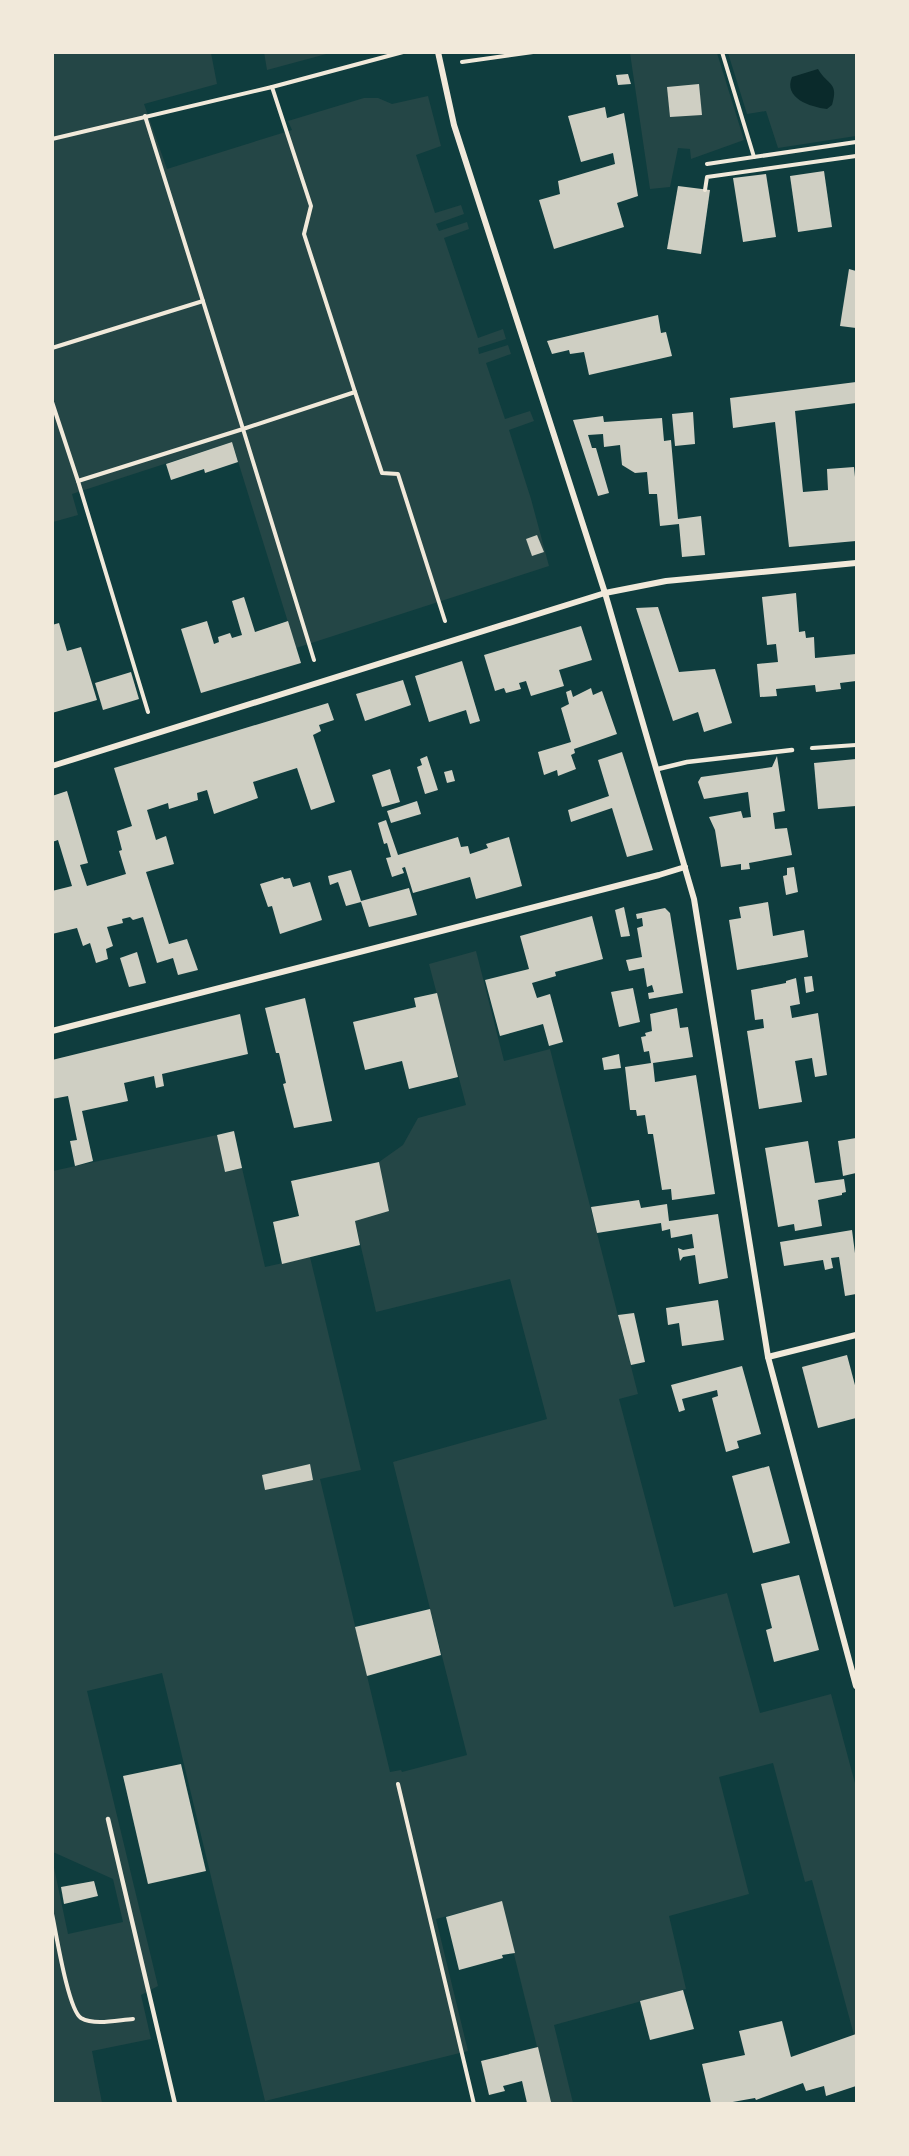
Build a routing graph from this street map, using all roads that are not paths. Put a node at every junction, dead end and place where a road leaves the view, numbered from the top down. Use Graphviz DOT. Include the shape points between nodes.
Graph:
graph roads {
  1 [pos="438,52"];
  2 [pos="856,563"];
  3 [pos="605,593"];
  4 [pos="792,750"];
  5 [pos="52,766"];
  6 [pos="658,769"];
  7 [pos="685,867"];
  8 [pos="52,1030"];
  9 [pos="856,1335"];
  10 [pos="768,1357"];
  11 [pos="856,1686"];
  12 [pos="108,1819"];
  13 [pos="175,2103"];
  1 -- 3 [label="street" via="454,125"];
  2 -- 3 [label="street" via="666,581"];
  3 -- 5 [label="street"];
  3 -- 6 [label="street"];
  4 -- 6 [label="lane"];
  6 -- 7 [label="street"];
  7 -- 8 [label="street"];
  7 -- 10 [label="street" via="694,899"];
  9 -- 10 [label="street"];
  10 -- 11 [label="street"];
  12 -- 13 [label="lane"];
}
